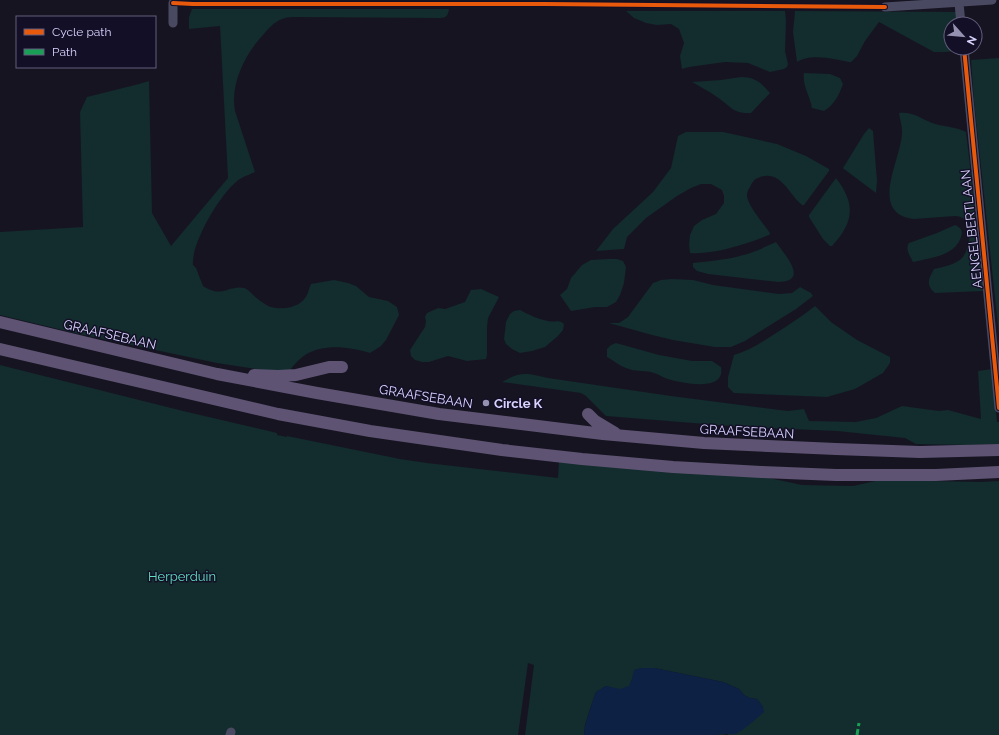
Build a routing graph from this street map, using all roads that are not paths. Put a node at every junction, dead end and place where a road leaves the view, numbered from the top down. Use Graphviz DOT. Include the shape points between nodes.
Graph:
graph roads {
  1 [pos="992,0"];
  2 [pos="173,3"];
  3 [pos="959,3"];
  4 [pos="885,7"];
  5 [pos="960,16"];
  6 [pos="173,23"];
  7 [pos="965,56"];
  8 [pos="0,322"];
  9 [pos="0,349"];
  10 [pos="342,367"];
  11 [pos="217,374"];
  12 [pos="999,408"];
  13 [pos="588,414"];
  14 [pos="620,436"];
  15 [pos="999,450"];
  16 [pos="999,472"];
  1 -- 3 [label="street"];
  2 -- 6 [label="street"];
  3 -- 4 [label="street"];
  3 -- 5 [label="street"];
  7 -- 12 [label="street, AENGELBERTLAAN"];
  8 -- 11 [label="main road, GRAAFSEBAAN"];
  9 -- 16 [label="main road" via="278,414 502,450 673,467 761,472 836,475"];
  10 -- 11 [label="main road" via="329,367 296,375"];
  11 -- 14 [label="main road, GRAAFSEBAAN" via="439,414"];
  13 -- 14 [label="main road"];
  14 -- 15 [label="main road, GRAAFSEBAAN" via="836,449 920,452"];
}
